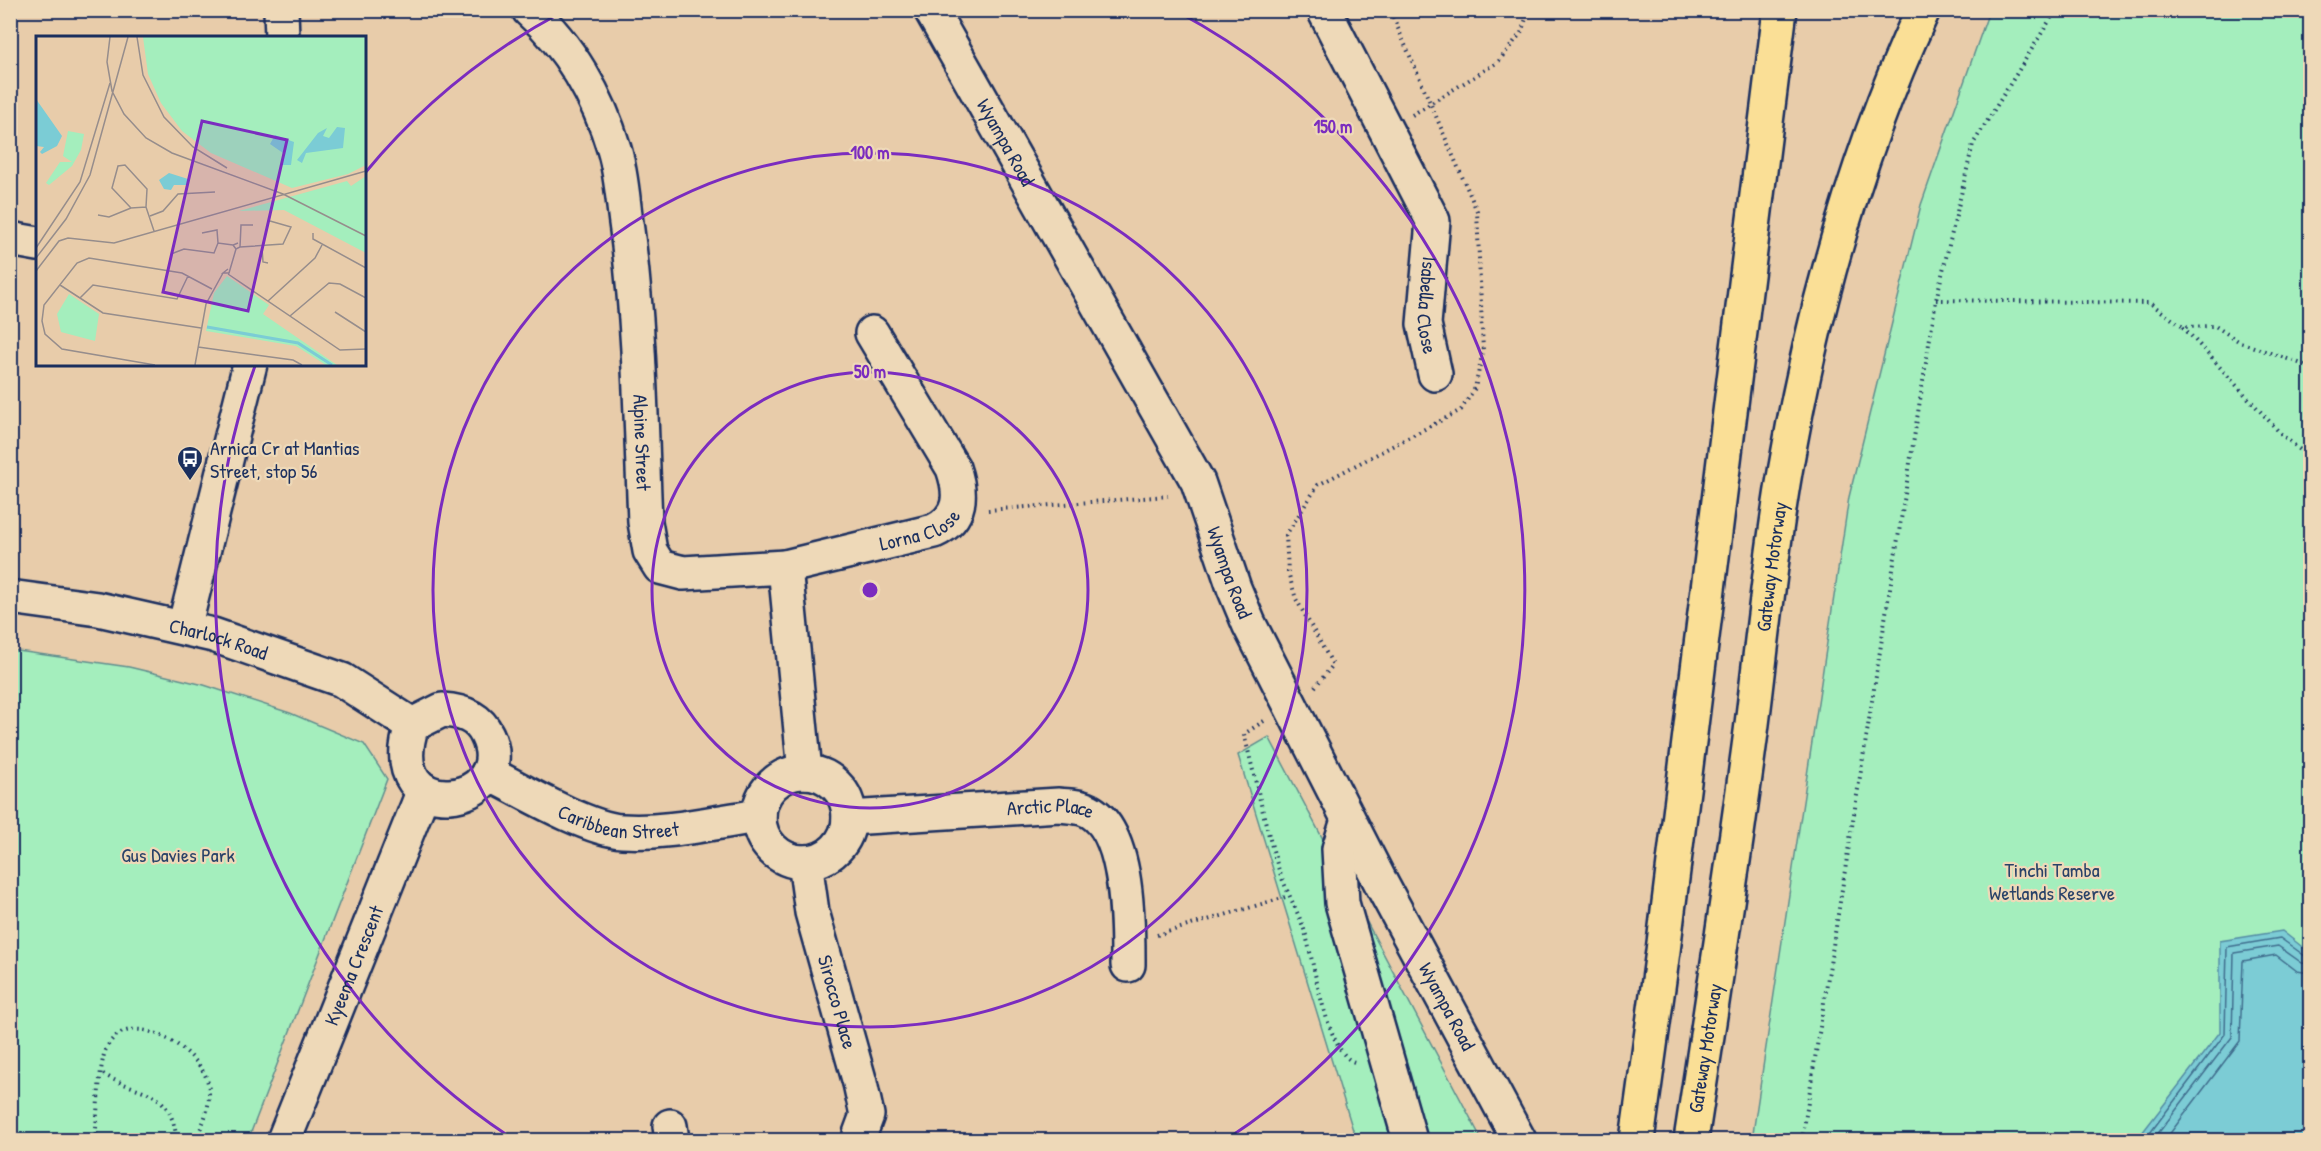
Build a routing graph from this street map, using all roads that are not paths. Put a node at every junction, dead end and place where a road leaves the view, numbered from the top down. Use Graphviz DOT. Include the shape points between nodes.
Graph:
graph roads {
  1 [pos="280,10"];
  2 [pos="530,10"];
  3 [pos="931,10"];
  4 [pos="1324,10"];
  5 [pos="1780,10"];
  6 [pos="1923,10"];
  7 [pos="282,36"];
  8 [pos="10,239"];
  9 [pos="36,244"];
  10 [pos="872,333"];
  11 [pos="250,366"];
  12 [pos="1435,374"];
  13 [pos="785,567"];
  14 [pos="10,597"];
  15 [pos="184,628"];
  16 [pos="412,725"];
  17 [pos="805,772"];
  18 [pos="488,773"];
  19 [pos="424,790"];
  20 [pos="759,816"];
  21 [pos="849,818"];
  22 [pos="1348,820"];
  23 [pos="805,862"];
  24 [pos="1128,955"];
  25 [pos="284,1140"];
  26 [pos="861,1140"];
  27 [pos="1410,1140"];
  28 [pos="1519,1140"];
  29 [pos="1637,1140"];
  30 [pos="1691,1140"];
  1 -- 7 [label="street"];
  2 -- 13 [label="street, Alpine Street" via="565,47 600,110 615,150 634,285 645,522 650,551 660,567 683,573"];
  3 -- 22 [label="street, Wyampa Road" via="1198,482 1249,624"];
  4 -- 12 [label="street, Isabella Close" via="1433,221 1424,324"];
  5 -- 29 [label="highway"];
  6 -- 30 [label="highway, Gateway Motorway" via="1856,181 1803,378 1785,474 1724,928"];
  8 -- 9 [label="street"];
  10 -- 13 [label="street, Lorna Close" via="953,468 960,489 957,510 946,526 934,531"];
  11 -- 15 [label="street"];
  13 -- 17 [label="street"];
  14 -- 15 [label="street, Charlock Road" via="98,609"];
  15 -- 16 [label="street, Charlock Road" via="342,680"];
  16 -- 18 [label="street" via="442,710 472,717 484,727 490,742"];
  16 -- 19 [label="street" via="405,753 407,768"];
  17 -- 20 [label="street" via="787,775 771,786"];
  17 -- 21 [label="street" via="822,776 836,786 846,801"];
  18 -- 19 [label="street" via="477,787 460,796 442,797"];
  18 -- 20 [label="street, Caribbean Street" via="585,820 620,831 687,828"];
  19 -- 25 [label="street, Kyeema Crescent"];
  20 -- 23 [label="street" via="763,837 773,851"];
  21 -- 23 [label="street" via="836,849"];
  21 -- 24 [label="street, Arctic Place" via="1059,805 1084,808 1106,826 1117,847 1123,872"];
  22 -- 27 [label="street" via="1339,849 1342,903"];
  22 -- 28 [label="street, Wyampa Road"];
  23 -- 26 [label="street, Sirocco Place" via="812,912 867,1115"];
}
